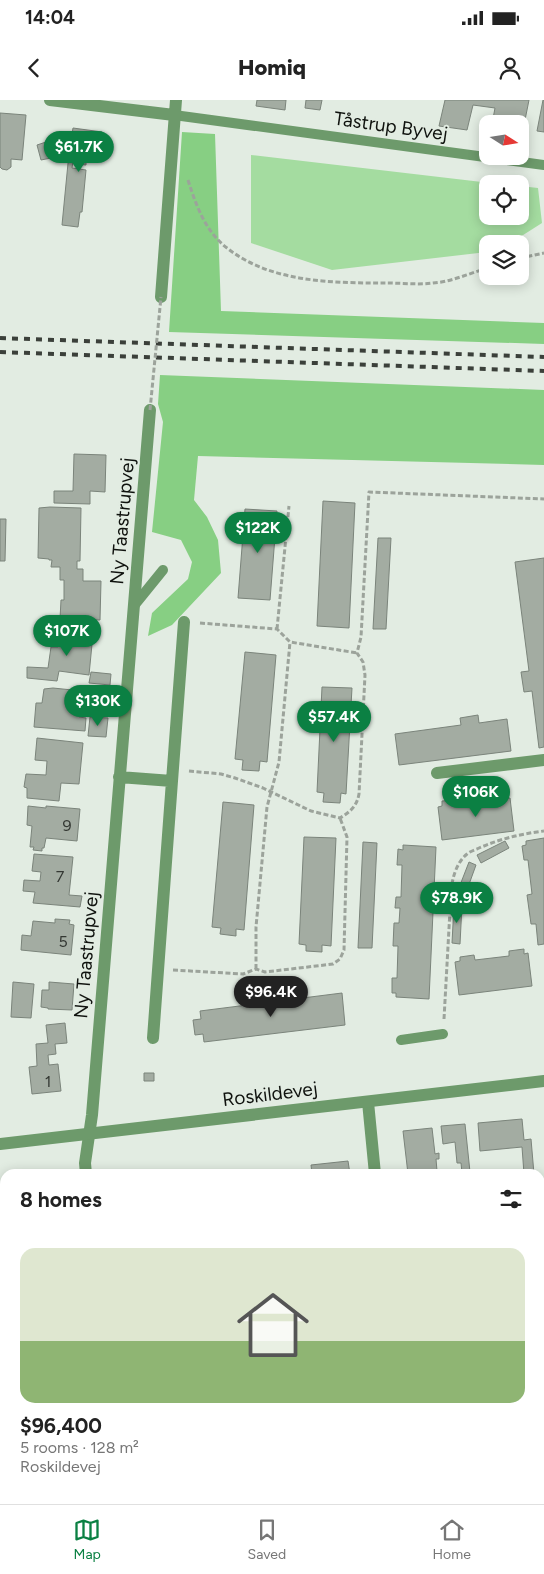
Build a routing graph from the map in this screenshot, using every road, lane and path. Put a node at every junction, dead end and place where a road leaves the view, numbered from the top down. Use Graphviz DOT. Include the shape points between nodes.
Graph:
graph roads {
  1 [pos="51,100"];
  2 [pos="176,100"];
  3 [pos="174,115"];
  4 [pos="172,159"];
  5 [pos="544,165"];
  6 [pos="544,253"];
  7 [pos="529,256"];
  8 [pos="479,271"];
  9 [pos="161,297"];
  10 [pos="150,410"];
  11 [pos="544,499"];
  12 [pos="289,506"];
  13 [pos="163,570"];
  14 [pos="134,608"];
  15 [pos="184,622"];
  16 [pos="277,629"];
  17 [pos="290,642"];
  18 [pos="357,653"];
  19 [pos="544,760"];
  20 [pos="437,773"];
  21 [pos="173,775"];
  22 [pos="119,777"];
  23 [pos="272,792"];
  24 [pos="340,818"];
  25 [pos="544,831"];
  26 [pos="158,969"];
  27 [pos="256,969"];
  28 [pos="443,1034"];
  29 [pos="152,1038"];
  30 [pos="401,1040"];
  31 [pos="544,1082"];
  32 [pos="368,1102"];
  33 [pos="89,1134"];
  34 [pos="0,1144"];
  35 [pos="86,1169"];
  36 [pos="375,1169"];
  1 -- 3 [label="street"];
  2 -- 3 [label="street"];
  3 -- 4 [label="street"];
  3 -- 5 [label="lane, Tåstrup Byvej"];
  4 -- 8 [label="path" via="184,167 195,201 217,239 261,267 335,282 434,284"];
  4 -- 9 [label="street"];
  6 -- 7 [label="path"];
  9 -- 10 [label="path, bridge"];
  10 -- 14 [label="street, Ny Taastrupvej"];
  11 -- 18 [label="path" via="369,492 361,637"];
  12 -- 16 [label="path"];
  13 -- 14 [label="lane"];
  14 -- 22 [label="street, Ny Taastrupvej"];
  15 -- 16 [label="path"];
  15 -- 21 [label="street"];
  16 -- 17 [label="path"];
  17 -- 18 [label="path"];
  17 -- 23 [label="path"];
  18 -- 24 [label="path" via="363,662 365,675 360,794 353,808"];
  19 -- 20 [label="street"];
  21 -- 22 [label="street"];
  21 -- 23 [label="path" via="221,774"];
  21 -- 26 [label="street"];
  22 -- 33 [label="street, Ny Taastrupvej"];
  23 -- 24 [label="path" via="311,811"];
  23 -- 27 [label="path" via="267,807 256,927"];
  24 -- 27 [label="path" via="347,837 344,950 340,959 333,964 265,972"];
  25 -- 28 [label="path" via="494,841 467,854 458,866 452,879"];
  26 -- 27 [label="path" via="243,974"];
  26 -- 29 [label="street"];
  28 -- 30 [label="lane"];
  31 -- 32 [label="street, Roskildevej"];
  32 -- 33 [label="street, Roskildevej"];
  32 -- 36 [label="street"];
  33 -- 34 [label="street, Roskildevej"];
  33 -- 35 [label="street, Ny Taastrupvej"];
}
